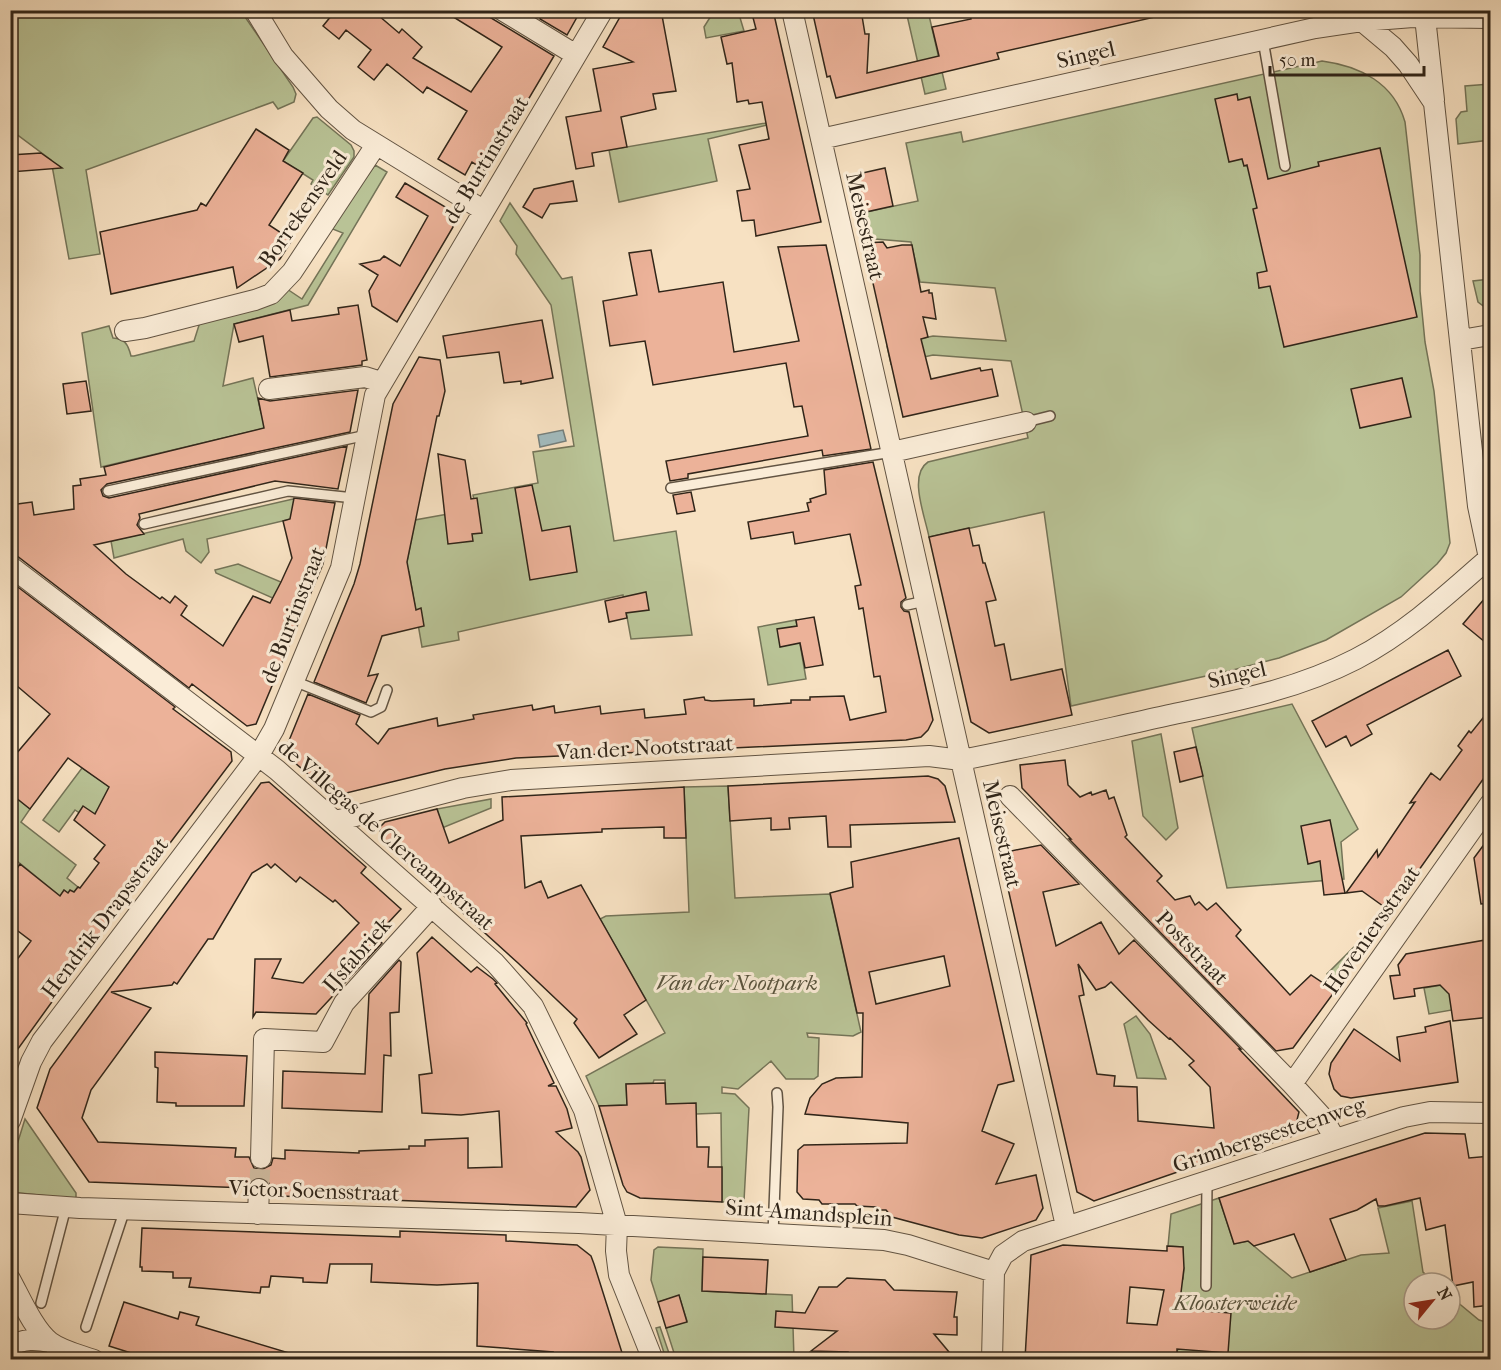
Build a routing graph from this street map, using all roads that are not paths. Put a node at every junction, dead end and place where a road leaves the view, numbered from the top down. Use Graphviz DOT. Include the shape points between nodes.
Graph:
graph roads {
  1 [pos="255,10"];
  2 [pos="502,10"];
  3 [pos="603,10"];
  4 [pos="792,10"];
  5 [pos="1425,17"];
  6 [pos="1491,18"];
  7 [pos="1362,21"];
  8 [pos="1263,40"];
  9 [pos="576,55"];
  10 [pos="1434,103"];
  11 [pos="821,139"];
  12 [pos="376,145"];
  13 [pos="1285,166"];
  14 [pos="483,210"];
  15 [pos="125,331"];
  16 [pos="1491,336"];
  17 [pos="1461,340"];
  18 [pos="381,382"];
  19 [pos="269,389"];
  20 [pos="1050,416"];
  21 [pos="1026,422"];
  22 [pos="367,435"];
  23 [pos="892,452"];
  24 [pos="671,488"];
  25 [pos="108,491"];
  26 [pos="354,498"];
  27 [pos="144,524"];
  28 [pos="1490,558"];
  29 [pos="10,567"];
  30 [pos="294,681"];
  31 [pos="387,690"];
  32 [pos="259,755"];
  33 [pos="961,760"];
  34 [pos="1010,796"];
  35 [pos="1491,804"];
  36 [pos="336,821"];
  37 [pos="432,906"];
  38 [pos="1292,1084"];
  39 [pos="777,1093"];
  40 [pos="1491,1113"];
  41 [pos="10,1121"];
  42 [pos="1335,1139"];
  43 [pos="261,1158"];
  44 [pos="1207,1180"];
  45 [pos="259,1189"];
  46 [pos="10,1203"];
  47 [pos="66,1207"];
  48 [pos="125,1209"];
  49 [pos="258,1214"];
  50 [pos="616,1225"];
  51 [pos="1066,1226"];
  52 [pos="773,1234"];
  53 [pos="994,1272"];
  54 [pos="10,1279"];
  55 [pos="1206,1286"];
  56 [pos="41,1303"];
  57 [pos="86,1327"];
  58 [pos="50,1342"];
  59 [pos="10,1347"];
  60 [pos="94,1359"];
  61 [pos="653,1359"];
  62 [pos="992,1359"];
  1 -- 12 [label="street, Borrekensveld" via="306,85 353,130"];
  2 -- 9 [label="street"];
  3 -- 9 [label="street, de Burtinstraat"];
  4 -- 11 [label="street, Meisestraat"];
  5 -- 6 [label="street, Singel"];
  5 -- 7 [label="street, Singel"];
  5 -- 10 [label="street, Singel"];
  7 -- 8 [label="street, Singel"];
  7 -- 10 [label="street, Singel" via="1408,64"];
  8 -- 11 [label="street, Singel"];
  8 -- 13 [label="lane"];
  9 -- 14 [label="street, de Burtinstraat"];
  10 -- 17 [label="street, Singel"];
  11 -- 23 [label="street, Meisestraat"];
  12 -- 14 [label="street, Borrekensveld"];
  12 -- 15 [label="street, Borrekensveld" via="292,272 271,294"];
  14 -- 18 [label="street, de Burtinstraat"];
  16 -- 17 [label="street"];
  17 -- 28 [label="street, Singel" via="1478,506"];
  18 -- 19 [label="street" via="365,377"];
  18 -- 22 [label="street, de Burtinstraat"];
  20 -- 21 [label="lane"];
  21 -- 23 [label="street"];
  22 -- 25 [label="lane"];
  22 -- 26 [label="street, de Burtinstraat"];
  23 -- 24 [label="lane"];
  23 -- 33 [label="street, Meisestraat" via="916,603"];
  26 -- 27 [label="lane" via="288,491"];
  26 -- 30 [label="street, de Burtinstraat" via="341,568"];
  28 -- 33 [label="street, Singel" via="1407,627 1358,658 1310,679 1259,696"];
  29 -- 32 [label="street, de Villegas de Clercampstraat"];
  30 -- 31 [label="lane" via="370,712 381,707"];
  30 -- 32 [label="street, de Burtinstraat"];
  32 -- 36 [label="street, de Villegas de Clercampstraat"];
  32 -- 41 [label="street, Hendrik Drapsstraat" via="42,1041"];
  33 -- 36 [label="street, Van der Nootstraat" via="929,756 511,780 463,788"];
  33 -- 51 [label="street, Meisestraat"];
  34 -- 38 [label="street, Poststraat"];
  35 -- 38 [label="street, Hoveniersstraat"];
  36 -- 37 [label="street, de Villegas de Clercampstraat"];
  37 -- 43 [label="street, IJsfabriek" via="344,1003 323,1042 264,1039"];
  37 -- 50 [label="street, de Villegas de Clercampstraat" via="505,973 533,1006 584,1110"];
  38 -- 42 [label="street, Poststraat" via="1323,1118"];
  39 -- 52 [label="lane"];
  40 -- 42 [label="street, Grimbergsesteenweg" via="1421,1113"];
  42 -- 44 [label="street, Grimbergsesteenweg"];
  44 -- 51 [label="street, Grimbergsesteenweg"];
  44 -- 55 [label="lane"];
  45 -- 49 [label="street"];
  46 -- 47 [label="street, Victor Soensstraat"];
  47 -- 48 [label="street, Victor Soensstraat"];
  47 -- 56 [label="lane"];
  48 -- 49 [label="street, Victor Soensstraat"];
  48 -- 57 [label="lane"];
  49 -- 50 [label="street, Victor Soensstraat"];
  50 -- 52 [label="street, Sint-Amandsplein"];
  50 -- 61 [label="street, de Villegas de Clercampstraat" via="619,1275"];
  51 -- 53 [label="street" via="1023,1241 1003,1255"];
  52 -- 53 [label="street, Sint-Amandsplein" via="893,1241"];
  53 -- 62 [label="street"];
  54 -- 58 [label="street"];
  58 -- 59 [label="street" via="26,1340"];
  58 -- 60 [label="street"];
}
